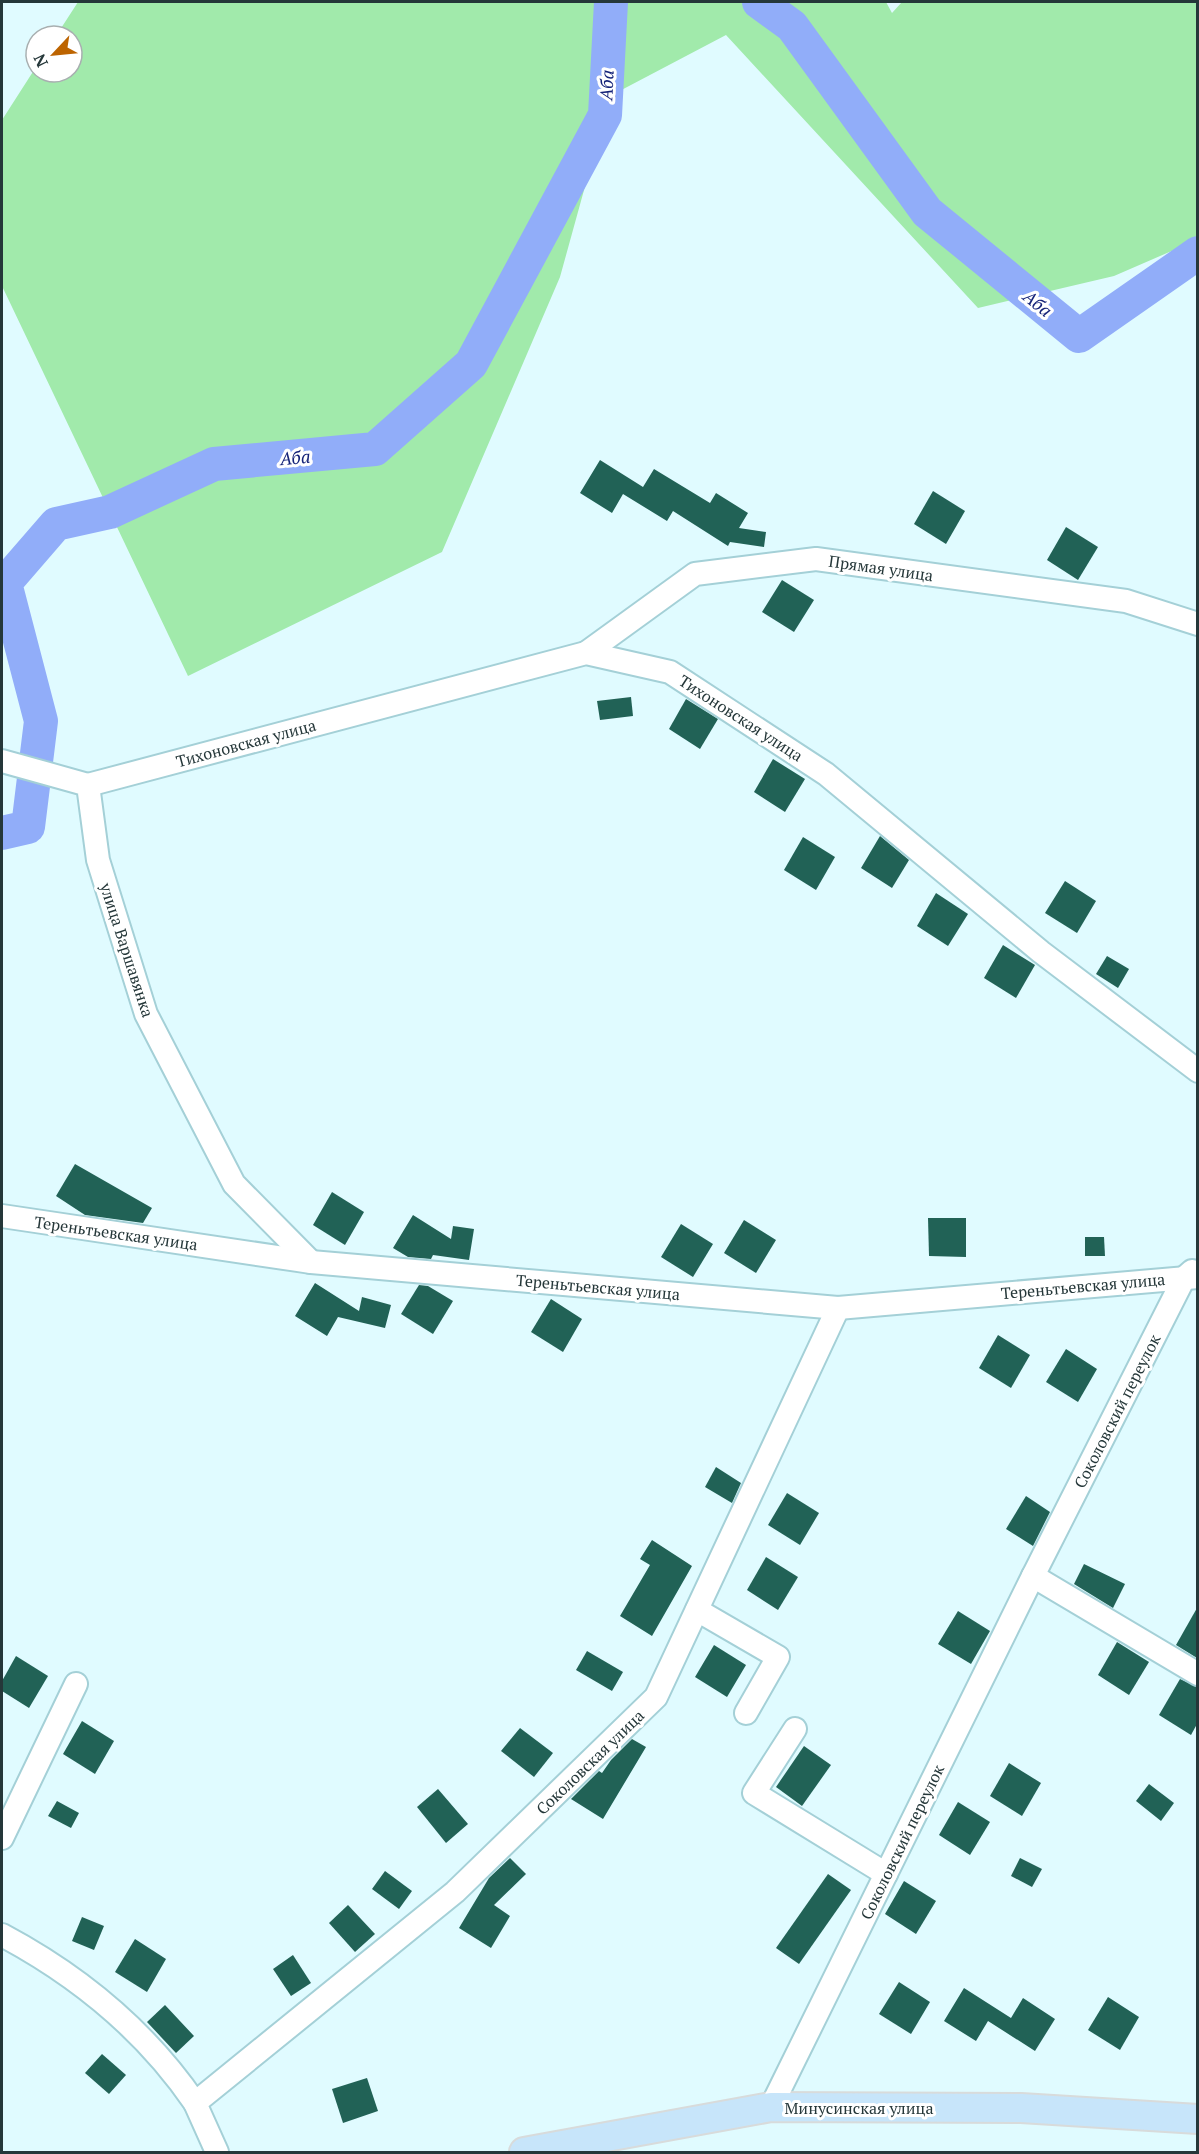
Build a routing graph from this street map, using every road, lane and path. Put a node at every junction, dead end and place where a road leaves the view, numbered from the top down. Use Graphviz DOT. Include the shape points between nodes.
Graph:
graph roads {
  1 [pos="1197,624"];
  2 [pos="586,652"];
  3 [pos="2,761"];
  4 [pos="88,785"];
  5 [pos="1197,1071"];
  6 [pos="2,1216"];
  7 [pos="311,1262"];
  8 [pos="1193,1273"];
  9 [pos="838,1308"];
  10 [pos="1033,1576"];
  11 [pos="697,1610"];
  12 [pos="1197,1674"];
  13 [pos="76,1684"];
  14 [pos="746,1713"];
  15 [pos="795,1729"];
  16 [pos="2,1838"];
  17 [pos="886,1874"];
  18 [pos="2,1935"];
  19 [pos="195,2103"];
  20 [pos="771,2108"];
  21 [pos="1197,2119"];
  22 [pos="217,2152"];
  23 [pos="524,2152"];
  1 -- 2 [label="street, Прямая улица" via="1126,601 816,559 695,574"];
  2 -- 4 [label="street, Тихоновская улица"];
  2 -- 5 [label="street, Тихоновская улица" via="670,672 826,774 1041,952"];
  3 -- 4 [label="street"];
  4 -- 7 [label="street, улица Варшавянка" via="98,860 146,1014 234,1184"];
  6 -- 7 [label="street, Тереньтьевская улица"];
  7 -- 9 [label="street, Тереньтьевская улица"];
  8 -- 9 [label="street, Тереньтьевская улица"];
  8 -- 10 [label="street, Соколовский переулок"];
  9 -- 11 [label="street, Соколовская улица"];
  10 -- 12 [label="street"];
  10 -- 17 [label="street, Соколовский переулок"];
  11 -- 14 [label="street" via="778,1657"];
  11 -- 19 [label="street, Соколовская улица" via="656,1697 455,1892"];
  13 -- 16 [label="street"];
  15 -- 17 [label="street" via="754,1793"];
  17 -- 20 [label="street, Соколовский переулок"];
  18 -- 19 [label="street" via="43,1957 91,1992 168,2067"];
  19 -- 22 [label="street"];
  20 -- 21 [label="main road, Минусинская улица" via="1021,2108"];
  20 -- 23 [label="main road, Минусинская улица"];
}
